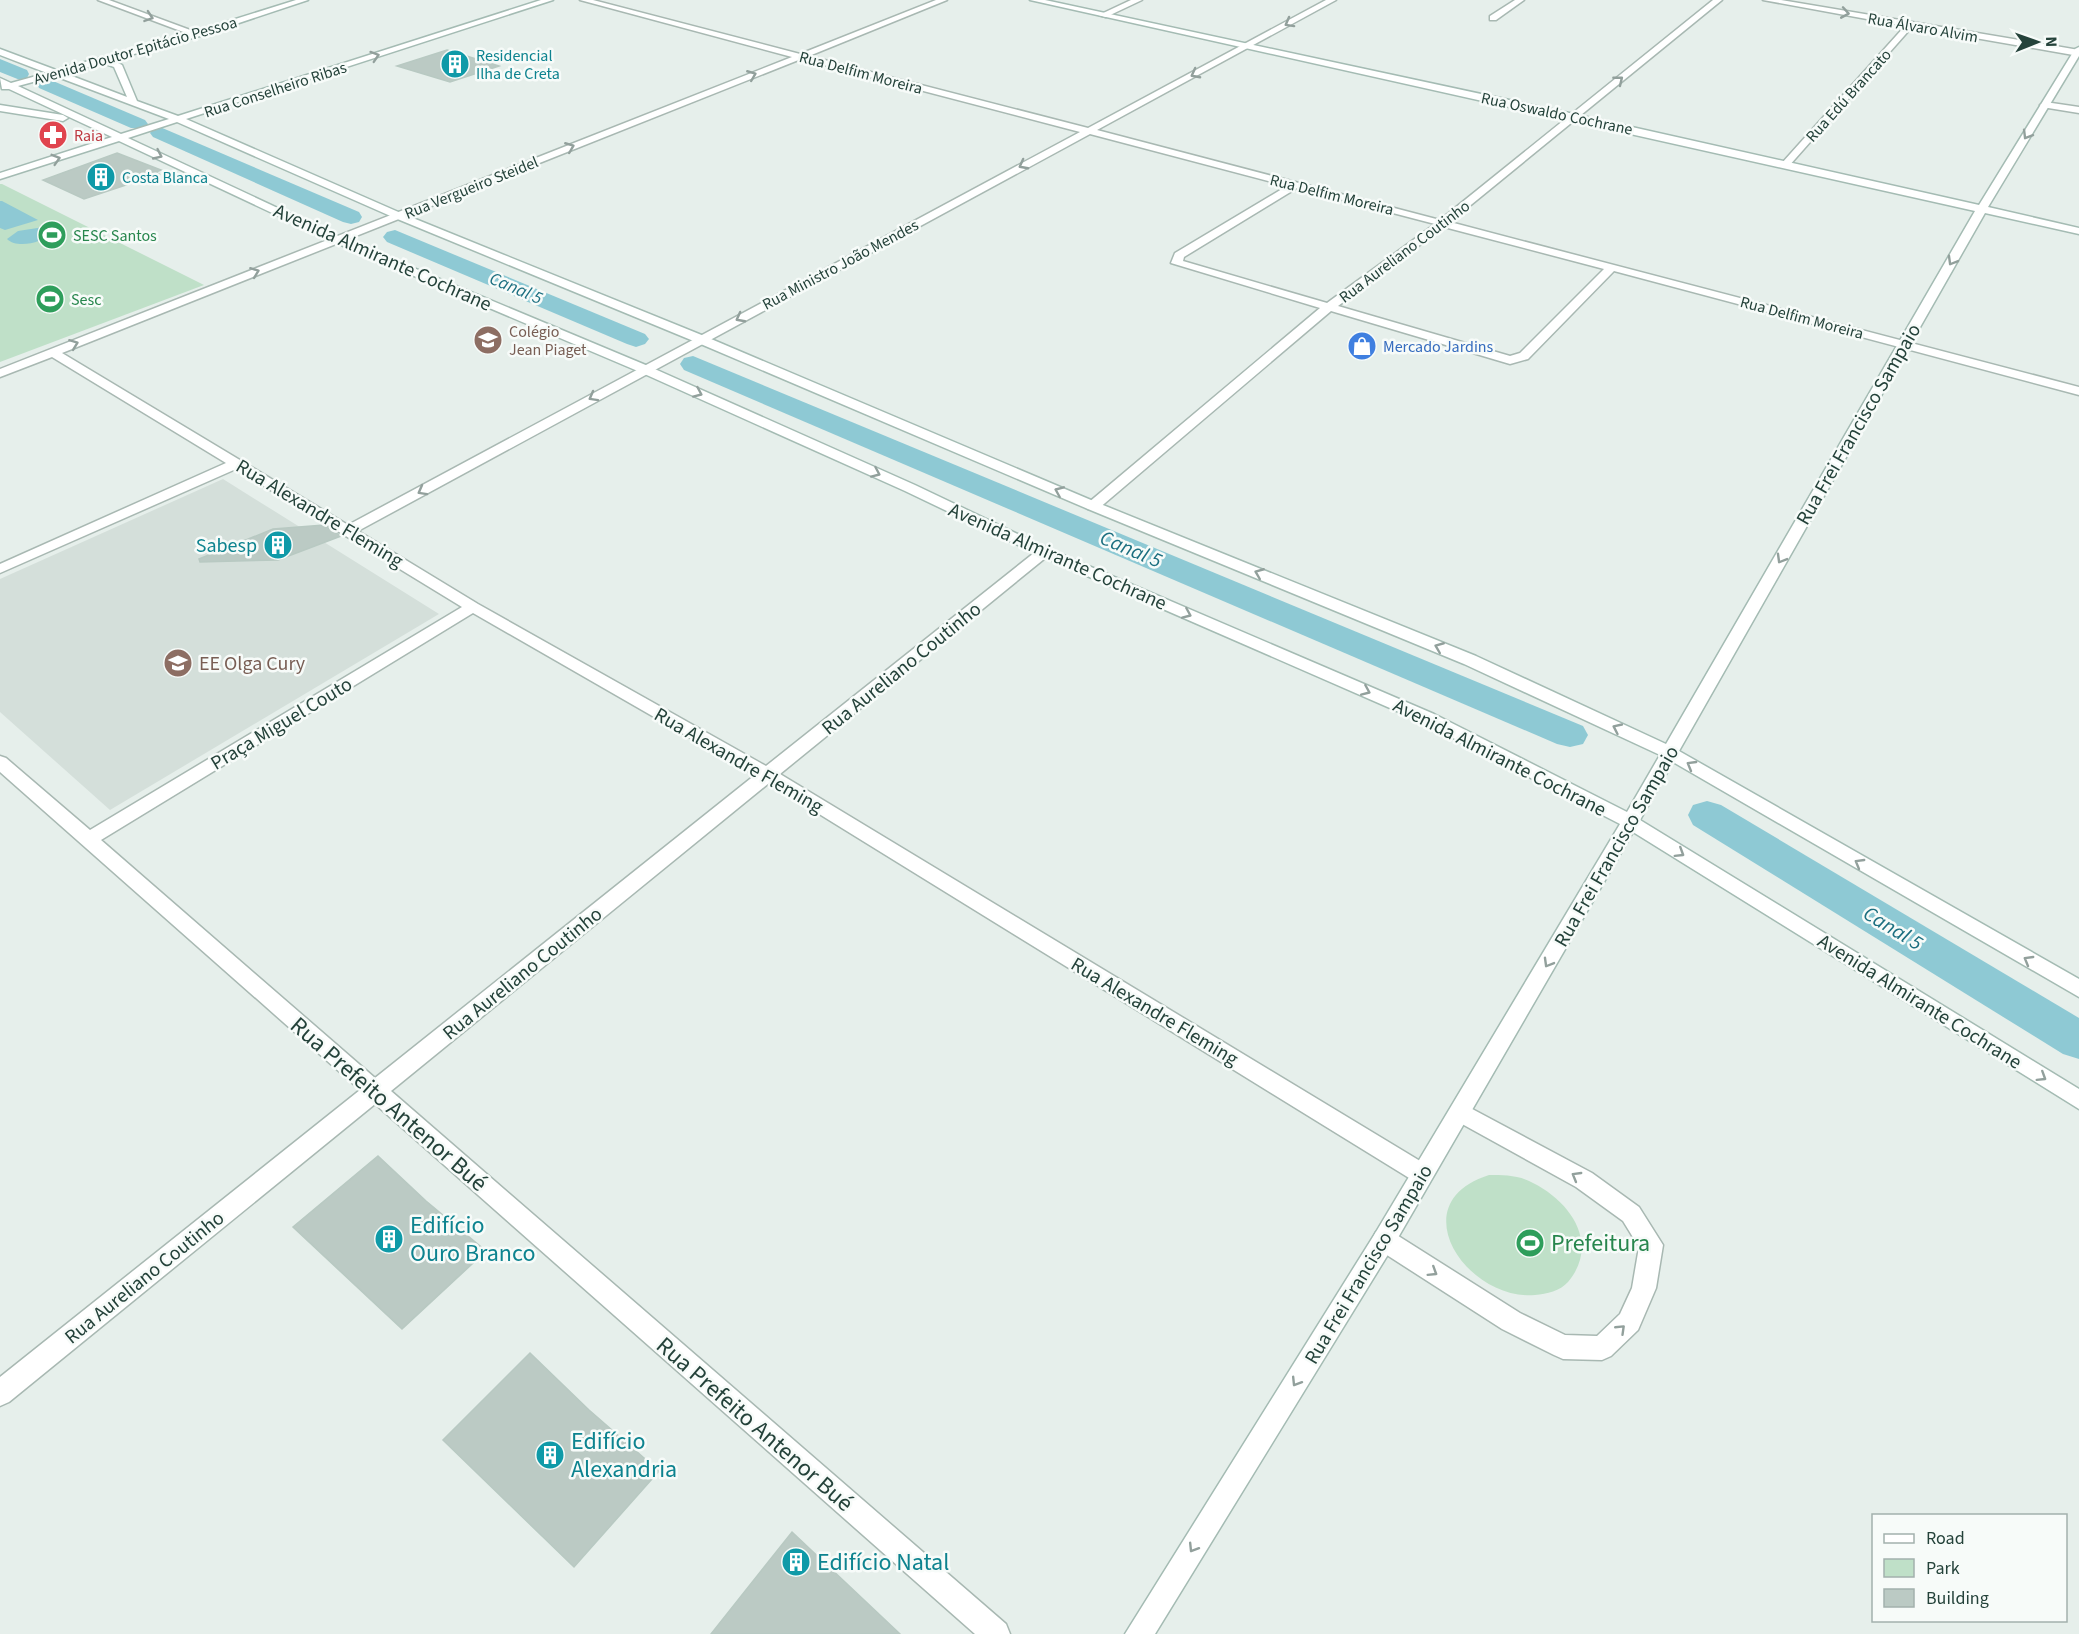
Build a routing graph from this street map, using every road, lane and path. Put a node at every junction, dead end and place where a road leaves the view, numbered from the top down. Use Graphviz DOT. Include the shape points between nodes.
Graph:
graph roads {
  1 [pos="102,0"];
  2 [pos="304,0"];
  3 [pos="549,0"];
  4 [pos="584,0"];
  5 [pos="943,0"];
  6 [pos="1034,0"];
  7 [pos="1138,0"];
  8 [pos="1332,0"];
  9 [pos="1520,0"];
  10 [pos="1718,0"];
  11 [pos="1767,0"];
  12 [pos="1103,15"];
  13 [pos="1492,18"];
  14 [pos="1910,24"];
  15 [pos="197,34"];
  16 [pos="1247,47"];
  17 [pos="0,52"];
  18 [pos="2078,52"];
  19 [pos="800,56"];
  20 [pos="104,60"];
  21 [pos="51,75"];
  22 [pos="0,81"];
  23 [pos="5,87"];
  24 [pos="134,104"];
  25 [pos="2046,105"];
  26 [pos="0,108"];
  27 [pos="2079,110"];
  28 [pos="1574,117"];
  29 [pos="82,121"];
  30 [pos="176,121"];
  31 [pos="1085,132"];
  32 [pos="125,137"];
  33 [pos="1785,165"];
  34 [pos="0,176"];
  35 [pos="1295,185"];
  36 [pos="1981,210"];
  37 [pos="394,217"];
  38 [pos="1443,222"];
  39 [pos="2079,231"];
  40 [pos="342,238"];
  41 [pos="1612,267"];
  42 [pos="1328,308"];
  43 [pos="695,342"];
  44 [pos="1904,344"];
  45 [pos="51,352"];
  46 [pos="648,367"];
  47 [pos="0,373"];
  48 [pos="2079,391"];
  49 [pos="238,464"];
  50 [pos="1093,506"];
  51 [pos="349,530"];
  52 [pos="1044,552"];
  53 [pos="0,569"];
  54 [pos="473,607"];
  55 [pos="1668,756"];
  56 [pos="0,762"];
  57 [pos="768,775"];
  58 [pos="1634,814"];
  59 [pos="89,839"];
  60 [pos="2079,989"];
  61 [pos="374,1091"];
  62 [pos="2079,1100"];
  63 [pos="1461,1112"];
  64 [pos="1422,1174"];
  65 [pos="1384,1240"];
  66 [pos="0,1393"];
  67 [pos="996,1634"];
  68 [pos="1139,1634"];
  1 -- 15 [label="street, one-way"];
  2 -- 15 [label="street, Avenida Doutor Epitácio Pessoa"];
  30 -- 3 [label="street, Rua Conselheiro Ribas, one-way"];
  4 -- 19 [label="street, Rua Delfim Moreira"];
  5 -- 19 [label="street, Rua Vergueiro Steidel"];
  6 -- 12 [label="street, Rua Oswaldo Cochrane"];
  7 -- 12 [label="street"];
  8 -- 16 [label="street, Rua Ministro João Mendes, one-way"];
  9 -- 13 [label="street"];
  28 -- 10 [label="street, Rua Aureliano Coutinho, one-way"];
  11 -- 14 [label="street, Rua Álvaro Alvim, one-way"];
  12 -- 16 [label="street, Rua Oswaldo Cochrane"];
  14 -- 18 [label="street, Rua Álvaro Alvim"];
  14 -- 33 [label="street, Rua Edú Brancato"];
  15 -- 20 [label="street, Avenida Doutor Epitácio Pessoa"];
  16 -- 28 [label="street, Rua Oswaldo Cochrane"];
  16 -- 31 [label="street, Rua Ministro João Mendes, one-way"];
  17 -- 21 [label="street"];
  18 -- 25 [label="street, Rua Frei Francisco Sampaio"];
  19 -- 31 [label="street, Rua Delfim Moreira"];
  37 -- 19 [label="street, Rua Vergueiro Steidel, one-way"];
  20 -- 21 [label="street, Avenida Doutor Epitácio Pessoa"];
  20 -- 24 [label="street" via="118,65"];
  21 -- 23 [label="street, Avenida Doutor Epitácio Pessoa"];
  21 -- 24 [label="street"];
  22 -- 23 [label="street, Avenida Almirante Cochrane"];
  23 -- 29 [label="street, Avenida Almirante Cochrane"];
  24 -- 30 [label="street"];
  25 -- 27 [label="street"];
  25 -- 36 [label="street, Rua Frei Francisco Sampaio, one-way"];
  26 -- 29 [label="street"];
  28 -- 33 [label="street, Rua Oswaldo Cochrane"];
  28 -- 38 [label="street, Rua Aureliano Coutinho"];
  29 -- 32 [label="street, Avenida Almirante Cochrane"];
  30 -- 32 [label="street, Rua Conselheiro Ribas"];
  30 -- 37 [label="street"];
  31 -- 35 [label="street, Rua Delfim Moreira"];
  31 -- 43 [label="street, Rua Ministro João Mendes, one-way"];
  34 -- 32 [label="street, Rua Conselheiro Ribas, one-way"];
  32 -- 40 [label="street, Avenida Almirante Cochrane, one-way"];
  33 -- 36 [label="street, Rua Oswaldo Cochrane"];
  35 -- 38 [label="street, Rua Delfim Moreira"];
  35 -- 42 [label="street" via="1179,255 1177,263"];
  36 -- 39 [label="street, Rua Oswaldo Cochrane"];
  36 -- 44 [label="street, Rua Frei Francisco Sampaio, one-way"];
  37 -- 40 [label="street, Rua Vergueiro Steidel"];
  37 -- 43 [label="street"];
  38 -- 41 [label="street, Rua Delfim Moreira"];
  38 -- 42 [label="street, Rua Aureliano Coutinho"];
  45 -- 40 [label="street, Rua Vergueiro Steidel, one-way"];
  40 -- 46 [label="street, Avenida Almirante Cochrane"];
  41 -- 42 [label="street" via="1524,356 1510,360"];
  41 -- 44 [label="street, Rua Delfim Moreira"];
  42 -- 50 [label="street, Rua Aureliano Coutinho"];
  43 -- 46 [label="street, Rua Ministro João Mendes"];
  50 -- 43 [label="street, one-way"];
  44 -- 48 [label="street, Rua Delfim Moreira"];
  44 -- 55 [label="street, Rua Frei Francisco Sampaio, one-way"];
  45 -- 47 [label="street, Rua Vergueiro Steidel"];
  45 -- 49 [label="street, Rua Alexandre Fleming"];
  46 -- 51 [label="street, Rua Ministro João Mendes, one-way"];
  46 -- 52 [label="street, Avenida Almirante Cochrane, one-way"];
  49 -- 51 [label="street, Rua Alexandre Fleming"];
  49 -- 53 [label="street"];
  55 -- 50 [label="street, one-way" via="1470,660"];
  51 -- 54 [label="street, Rua Alexandre Fleming"];
  52 -- 57 [label="street, Rua Aureliano Coutinho"];
  52 -- 58 [label="street, Avenida Almirante Cochrane, one-way" via="1428,718"];
  54 -- 57 [label="street, Rua Alexandre Fleming"];
  54 -- 59 [label="street, Praça Miguel Couto"];
  55 -- 58 [label="street, Rua Frei Francisco Sampaio"];
  60 -- 55 [label="street, one-way"];
  56 -- 59 [label="street, Rua Prefeito Antenor Bué"];
  57 -- 61 [label="street, Rua Aureliano Coutinho"];
  57 -- 64 [label="street, Rua Alexandre Fleming"];
  58 -- 62 [label="street, Avenida Almirante Cochrane, one-way"];
  58 -- 63 [label="street, Rua Frei Francisco Sampaio, one-way"];
  59 -- 61 [label="street, Rua Prefeito Antenor Bué"];
  61 -- 66 [label="street, Rua Aureliano Coutinho"];
  61 -- 67 [label="street, Rua Prefeito Antenor Bué"];
  63 -- 64 [label="street, Rua Frei Francisco Sampaio"];
  65 -- 63 [label="street, one-way" via="1511,1322 1563,1347 1602,1348 1629,1322 1644,1288 1651,1245 1631,1214 1584,1180"];
  64 -- 65 [label="street, Rua Frei Francisco Sampaio"];
  65 -- 68 [label="street, Rua Frei Francisco Sampaio, one-way"];
}
